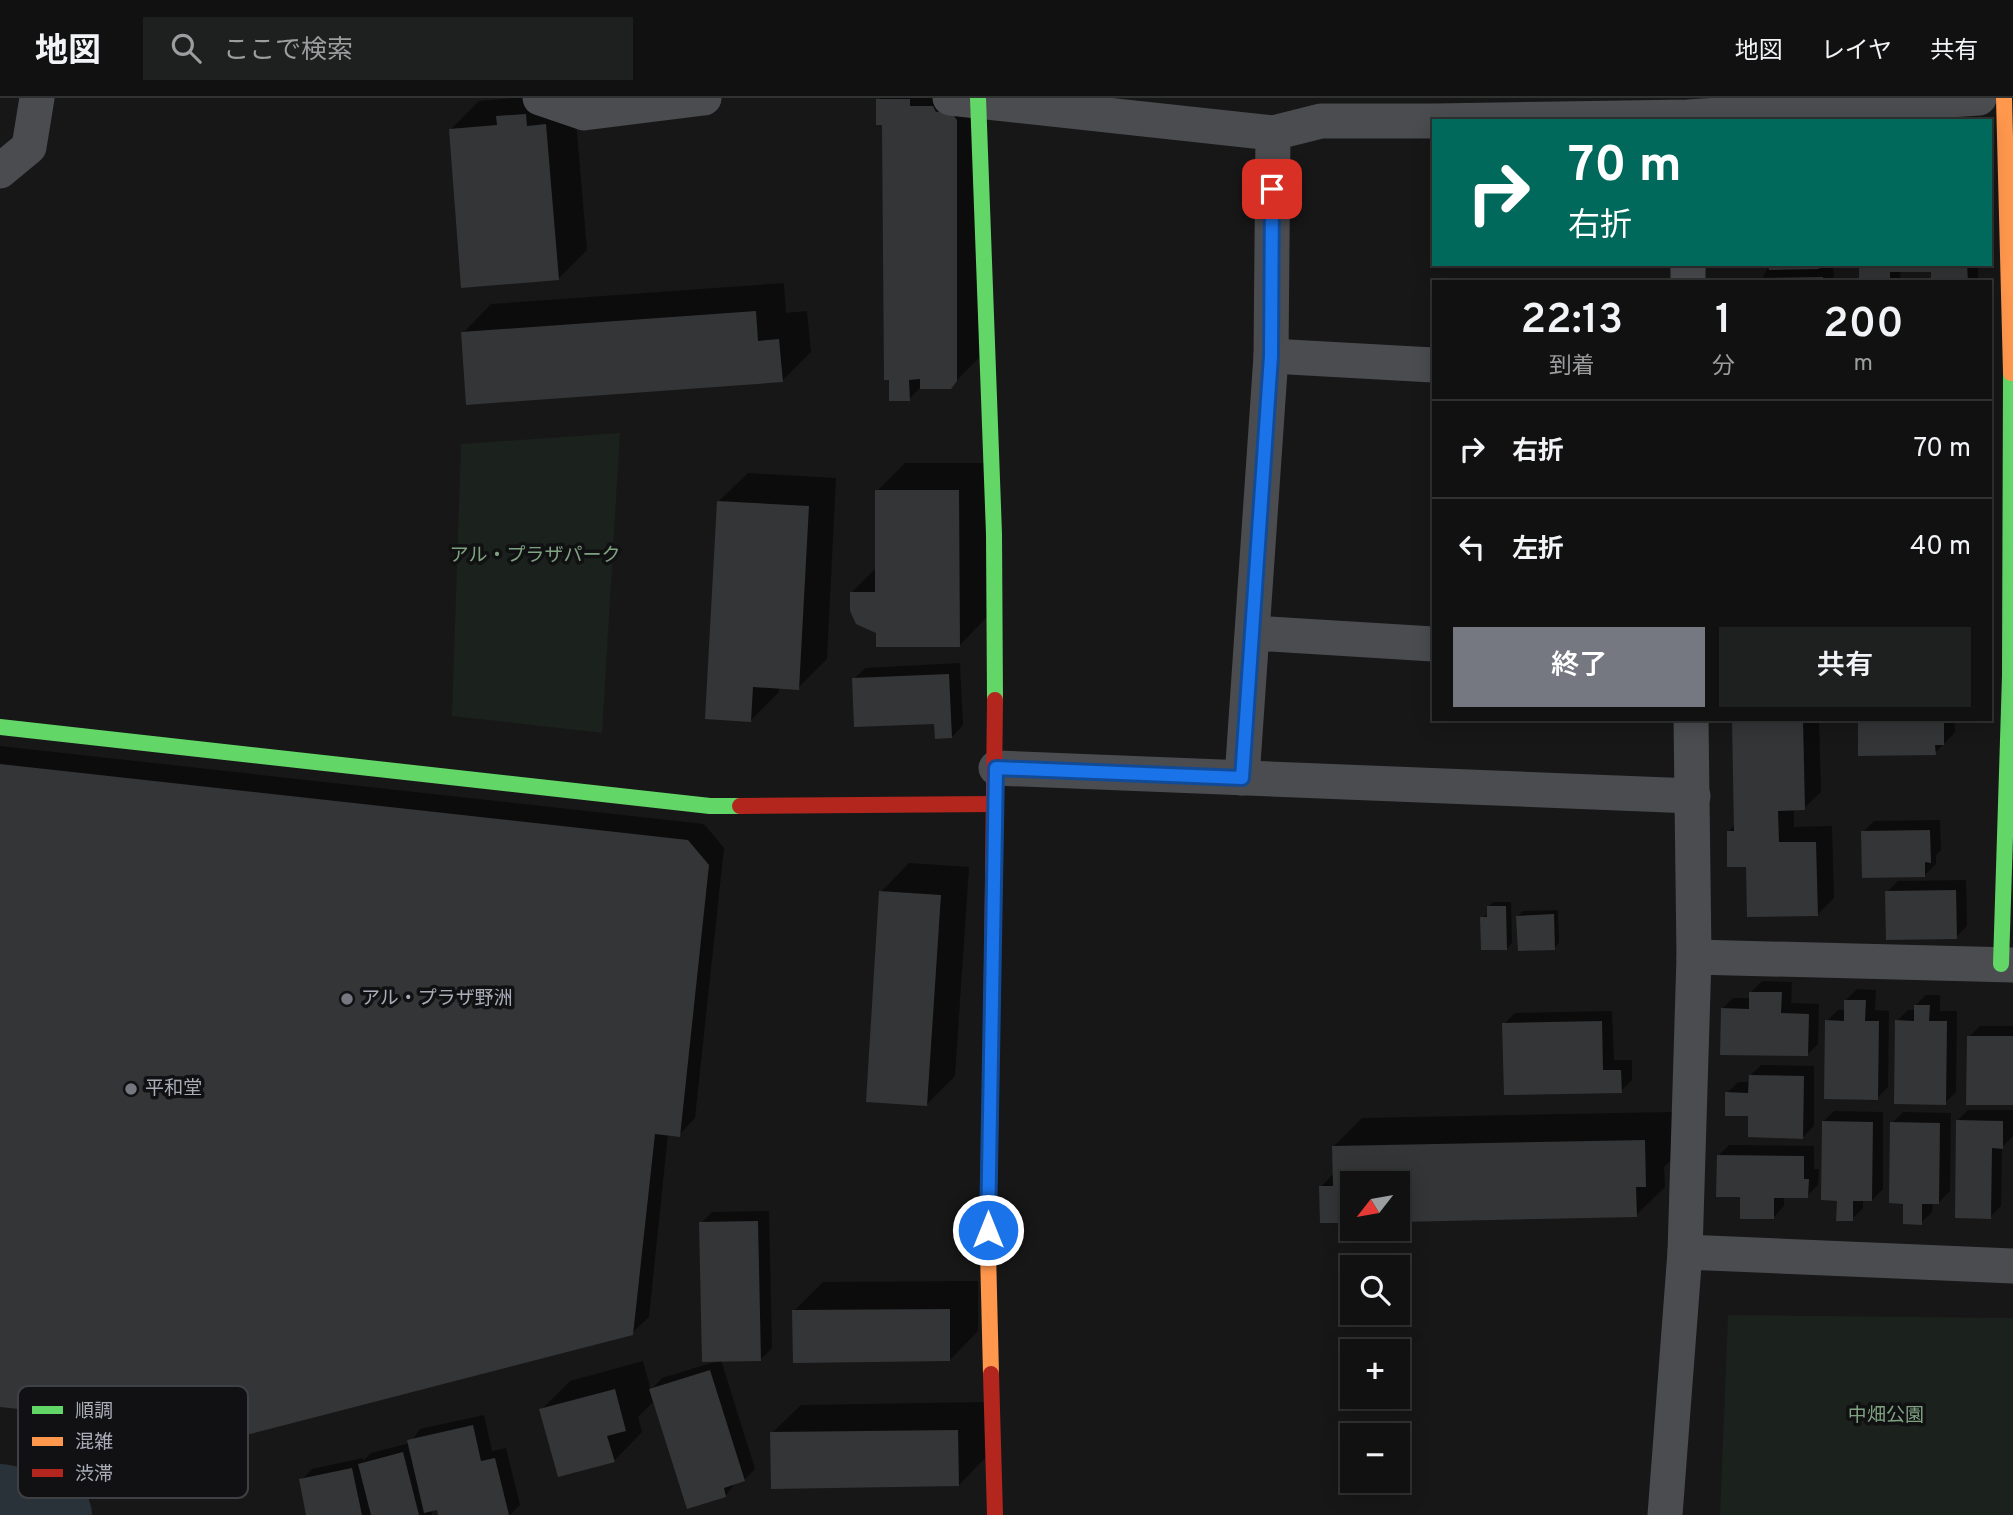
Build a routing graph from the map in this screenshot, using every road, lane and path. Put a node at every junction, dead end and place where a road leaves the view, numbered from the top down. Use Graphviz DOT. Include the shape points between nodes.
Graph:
graph roads {
  1 [pos="37,98"];
  2 [pos="540,98"];
  3 [pos="704,98"];
  4 [pos="1562,98"];
  5 [pos="1979,98"];
  6 [pos="2004,98"];
  7 [pos="969,100"];
  8 [pos="1322,110"];
  9 [pos="1560,119"];
  10 [pos="1688,119"];
  11 [pos="1432,121"];
  12 [pos="1273,133"];
  13 [pos="0,171"];
  14 [pos="1271,356"];
  15 [pos="1432,365"];
  16 [pos="2012,394"];
  17 [pos="1253,633"];
  18 [pos="1432,645"];
  19 [pos="2012,676"];
  20 [pos="1691,721"];
  21 [pos="0,727"];
  22 [pos="996,768"];
  23 [pos="1242,778"];
  24 [pos="1693,796"];
  25 [pos="993,804"];
  26 [pos="1694,957"];
  27 [pos="2007,964"];
  28 [pos="1685,1252"];
  29 [pos="2013,1266"];
  30 [pos="995,1515"];
  31 [pos="1665,1515"];
  1 -- 13 [label="street" via="29,147"];
  2 -- 3 [label="street" via="584,113"];
  4 -- 9 [label="street"];
  5 -- 10 [label="street"];
  6 -- 16 [label="street"];
  7 -- 12 [label="street"];
  7 -- 22 [label="street" via="994,534"];
  8 -- 11 [label="street"];
  8 -- 12 [label="street"];
  12 -- 14 [label="street"];
  14 -- 15 [label="street"];
  14 -- 17 [label="street"];
  16 -- 19 [label="street"];
  17 -- 18 [label="street"];
  17 -- 23 [label="street"];
  19 -- 27 [label="street"];
  20 -- 24 [label="street"];
  21 -- 25 [label="street" via="710,806"];
  22 -- 23 [label="street"];
  22 -- 25 [label="street"];
  23 -- 24 [label="street"];
  24 -- 26 [label="street"];
  25 -- 30 [label="street" via="988,1252"];
  26 -- 27 [label="street"];
  26 -- 28 [label="street"];
  28 -- 29 [label="street"];
  28 -- 31 [label="street"];
}
